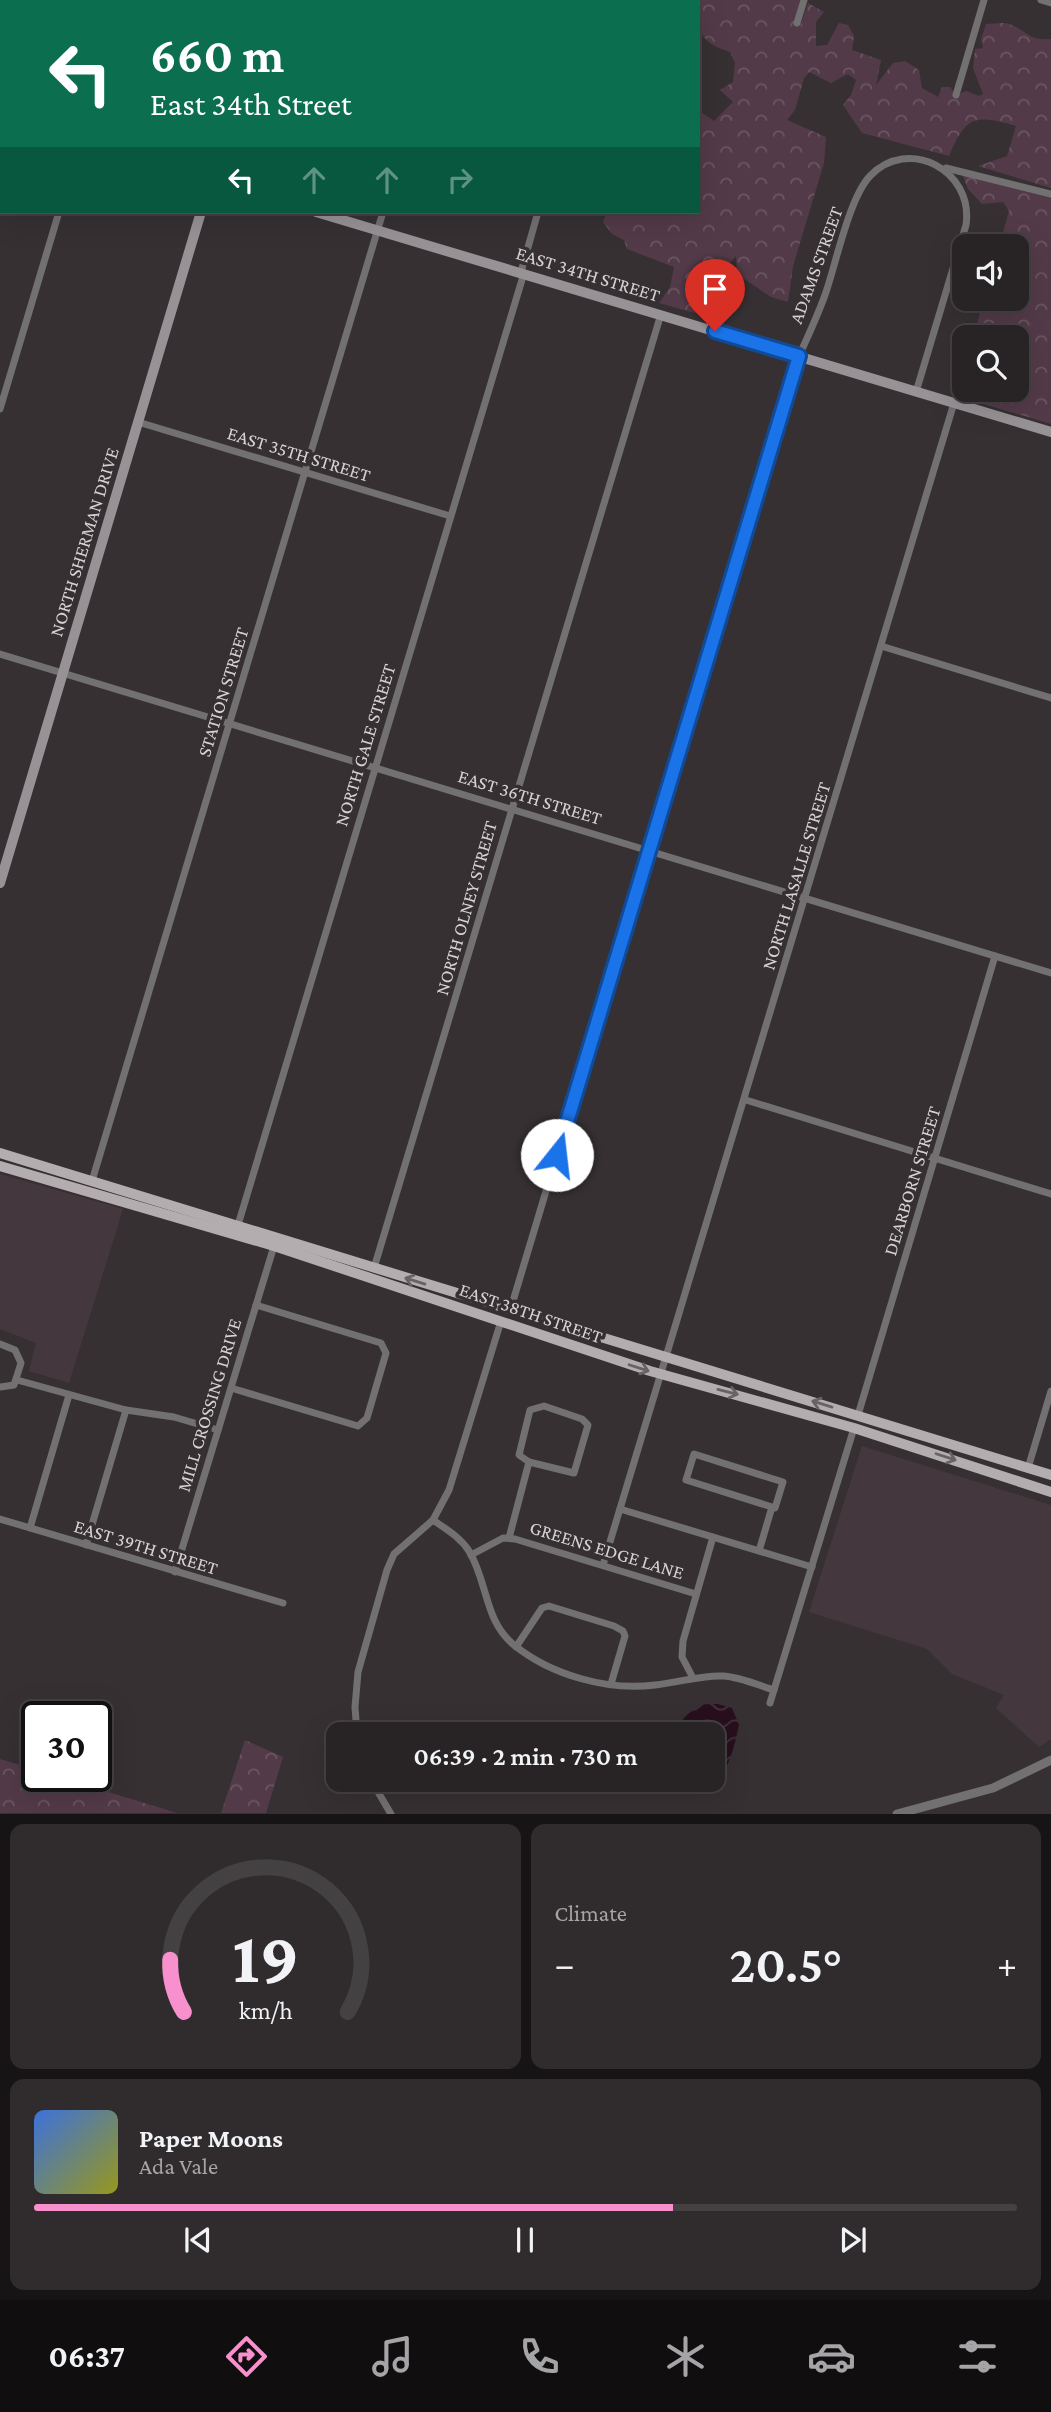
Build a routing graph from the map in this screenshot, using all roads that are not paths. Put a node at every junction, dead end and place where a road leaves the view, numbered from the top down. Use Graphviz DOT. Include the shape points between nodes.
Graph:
graph roads {
  1 [pos="804,0"];
  2 [pos="984,0"];
  3 [pos="1041,0"];
  4 [pos="1051,3"];
  5 [pos="797,23"];
  6 [pos="956,95"];
  7 [pos="941,167"];
  8 [pos="1051,194"];
  9 [pos="58,214"];
  10 [pos="200,214"];
  11 [pos="323,214"];
  12 [pos="382,214"];
  13 [pos="538,214"];
  14 [pos="377,230"];
  15 [pos="523,273"];
  16 [pos="660,314"];
  17 [pos="799,356"];
  18 [pos="4,383"];
  19 [pos="916,391"];
  20 [pos="954,403"];
  21 [pos="0,409"];
  22 [pos="138,422"];
  23 [pos="1051,432"];
  24 [pos="304,472"];
  25 [pos="450,516"];
  26 [pos="881,646"];
  27 [pos="0,654"];
  28 [pos="64,672"];
  29 [pos="1051,698"];
  30 [pos="230,723"];
  31 [pos="375,766"];
  32 [pos="511,808"];
  33 [pos="649,849"];
  34 [pos="1,876"];
  35 [pos="805,898"];
  36 [pos="995,957"];
  37 [pos="1051,974"];
  38 [pos="746,1100"];
  39 [pos="0,1153"];
  40 [pos="935,1158"];
  41 [pos="0,1166"];
  42 [pos="92,1181"];
  43 [pos="1051,1194"];
  44 [pos="238,1225"];
  45 [pos="274,1246"];
  46 [pos="374,1268"];
  47 [pos="256,1305"];
  48 [pos="510,1311"];
  49 [pos="501,1321"];
  50 [pos="0,1345"];
  51 [pos="668,1357"];
  52 [pos="662,1375"];
  53 [pos="17,1380"];
  54 [pos="0,1387"];
  55 [pos="231,1388"];
  56 [pos="1051,1391"];
  57 [pos="69,1395"];
  58 [pos="126,1410"];
  59 [pos="858,1415"];
  60 [pos="854,1428"];
  61 [pos="218,1430"];
  62 [pos="529,1462"];
  63 [pos="1028,1468"];
  64 [pos="1051,1475"];
  65 [pos="1051,1492"];
  66 [pos="772,1507"];
  67 [pos="621,1509"];
  68 [pos="0,1519"];
  69 [pos="433,1520"];
  70 [pos="30,1528"];
  71 [pos="713,1537"];
  72 [pos="509,1538"];
  73 [pos="86,1545"];
  74 [pos="759,1551"];
  75 [pos="471,1555"];
  76 [pos="603,1566"];
  77 [pos="812,1567"];
  78 [pos="175,1572"];
  79 [pos="696,1594"];
  80 [pos="283,1603"];
  81 [pos="516,1647"];
  82 [pos="693,1678"];
  83 [pos="611,1684"];
  84 [pos="774,1690"];
  85 [pos="770,1703"];
  86 [pos="357,1722"];
  87 [pos="1051,1760"];
  88 [pos="378,1792"];
  89 [pos="391,1814"];
  90 [pos="897,1814"];
  1 -- 5 [label="street"];
  2 -- 6 [label="street"];
  3 -- 4 [label="street"];
  7 -- 8 [label="street, ADAMS STREET"];
  7 -- 17 [label="street, ADAMS STREET" via="911,159 883,164 860,189 824,298"];
  7 -- 19 [label="street" via="961,188 967,218"];
  9 -- 18 [label="street"];
  10 -- 22 [label="main road, NORTH SHERMAN DRIVE"];
  11 -- 14 [label="main road, EAST 34TH STREET"];
  12 -- 14 [label="street, STATION STREET"];
  13 -- 15 [label="street, NORTH GALE STREET"];
  14 -- 15 [label="main road, EAST 34TH STREET"];
  14 -- 24 [label="street, STATION STREET"];
  15 -- 16 [label="main road, EAST 34TH STREET"];
  15 -- 25 [label="street, NORTH GALE STREET"];
  16 -- 17 [label="main road, EAST 34TH STREET"];
  16 -- 32 [label="street, NORTH OLNEY STREET"];
  17 -- 19 [label="main road, EAST 34TH STREET"];
  17 -- 33 [label="street, ADAMS STREET"];
  18 -- 21 [label="street"];
  19 -- 20 [label="main road, EAST 34TH STREET"];
  20 -- 23 [label="main road, EAST 34TH STREET"];
  20 -- 26 [label="street, NORTH LASALLE STREET"];
  22 -- 24 [label="street, EAST 35TH STREET"];
  22 -- 28 [label="main road, NORTH SHERMAN DRIVE"];
  24 -- 25 [label="street, EAST 35TH STREET"];
  24 -- 30 [label="street, STATION STREET"];
  25 -- 31 [label="street, NORTH GALE STREET"];
  26 -- 29 [label="street"];
  26 -- 35 [label="street, NORTH LASALLE STREET"];
  27 -- 28 [label="street, EAST 36TH STREET"];
  28 -- 30 [label="street, EAST 36TH STREET"];
  28 -- 34 [label="main road, NORTH SHERMAN DRIVE"];
  30 -- 31 [label="street, EAST 36TH STREET"];
  30 -- 42 [label="street, STATION STREET"];
  31 -- 32 [label="street, EAST 36TH STREET"];
  31 -- 44 [label="street, NORTH GALE STREET"];
  32 -- 33 [label="street, EAST 36TH STREET"];
  32 -- 46 [label="street, NORTH OLNEY STREET"];
  33 -- 35 [label="street, EAST 36TH STREET"];
  33 -- 48 [label="street, ADAMS STREET"];
  35 -- 36 [label="street, EAST 36TH STREET"];
  35 -- 38 [label="street, NORTH LASALLE STREET"];
  36 -- 37 [label="street, EAST 36TH STREET"];
  36 -- 40 [label="street, DEARBORN STREET"];
  38 -- 40 [label="street"];
  38 -- 51 [label="street, NORTH LASALLE STREET"];
  39 -- 42 [label="main road, EAST 38TH STREET"];
  40 -- 43 [label="street"];
  40 -- 59 [label="street, DEARBORN STREET"];
  41 -- 45 [label="main road, EAST 38TH STREET"];
  42 -- 44 [label="main road, EAST 38TH STREET"];
  44 -- 46 [label="main road, EAST 38TH STREET"];
  45 -- 47 [label="street, MILL CROSSING DRIVE"];
  45 -- 49 [label="main road, EAST 38TH STREET"];
  48 -- 46 [label="main road, EAST 38TH STREET, one-way"];
  47 -- 55 [label="street, MILL CROSSING DRIVE"];
  47 -- 55 [label="street" via="381,1343 386,1353 361,1424"];
  48 -- 51 [label="main road, EAST 38TH STREET"];
  49 -- 52 [label="main road, EAST 38TH STREET, one-way"];
  49 -- 69 [label="street" via="455,1473"];
  50 -- 53 [label="street" via="18,1353"];
  51 -- 52 [label="street, NORTH LASALLE STREET"];
  59 -- 51 [label="main road, EAST 38TH STREET, one-way"];
  52 -- 60 [label="main road, EAST 38TH STREET, one-way"];
  52 -- 67 [label="street, NORTH LASALLE STREET"];
  53 -- 54 [label="street" via="11,1387"];
  53 -- 57 [label="street"];
  55 -- 61 [label="street, MILL CROSSING DRIVE"];
  56 -- 63 [label="street"];
  57 -- 58 [label="street"];
  57 -- 70 [label="street"];
  58 -- 61 [label="street"];
  58 -- 73 [label="street"];
  59 -- 63 [label="main road, EAST 38TH STREET"];
  60 -- 65 [label="main road, EAST 38TH STREET, one-way"];
  60 -- 77 [label="street"];
  61 -- 78 [label="street, MILL CROSSING DRIVE"];
  62 -- 62 [label="street" via="574,1472 587,1433 586,1421 544,1406 534,1407 528,1413 518,1451 521,1459"];
  62 -- 72 [label="street"];
  63 -- 64 [label="main road, EAST 38TH STREET"];
  66 -- 66 [label="street" via="686,1480 694,1454 783,1482"];
  66 -- 74 [label="street"];
  67 -- 71 [label="street"];
  67 -- 76 [label="street, NORTH LASALLE STREET"];
  68 -- 70 [label="street, EAST 39TH STREET"];
  69 -- 75 [label="street" via="456,1536"];
  69 -- 86 [label="street" via="394,1553 357,1680"];
  70 -- 73 [label="street, EAST 39TH STREET"];
  71 -- 74 [label="street"];
  71 -- 79 [label="street"];
  72 -- 75 [label="street, GREENS EDGE LANE"];
  72 -- 76 [label="street, GREENS EDGE LANE"];
  73 -- 78 [label="street, EAST 39TH STREET"];
  74 -- 77 [label="street"];
  75 -- 81 [label="street" via="491,1616"];
  76 -- 79 [label="street, GREENS EDGE LANE"];
  77 -- 84 [label="street"];
  78 -- 80 [label="street, EAST 39TH STREET"];
  79 -- 82 [label="street" via="682,1650"];
  81 -- 83 [label="street" via="573,1676"];
  81 -- 83 [label="street" via="548,1606 614,1626 625,1636"];
  82 -- 83 [label="street" via="652,1686"];
  82 -- 84 [label="street" via="728,1676"];
  84 -- 85 [label="street"];
  87 -- 90 [label="street" via="993,1788"];
  88 -- 89 [label="street"];
}
